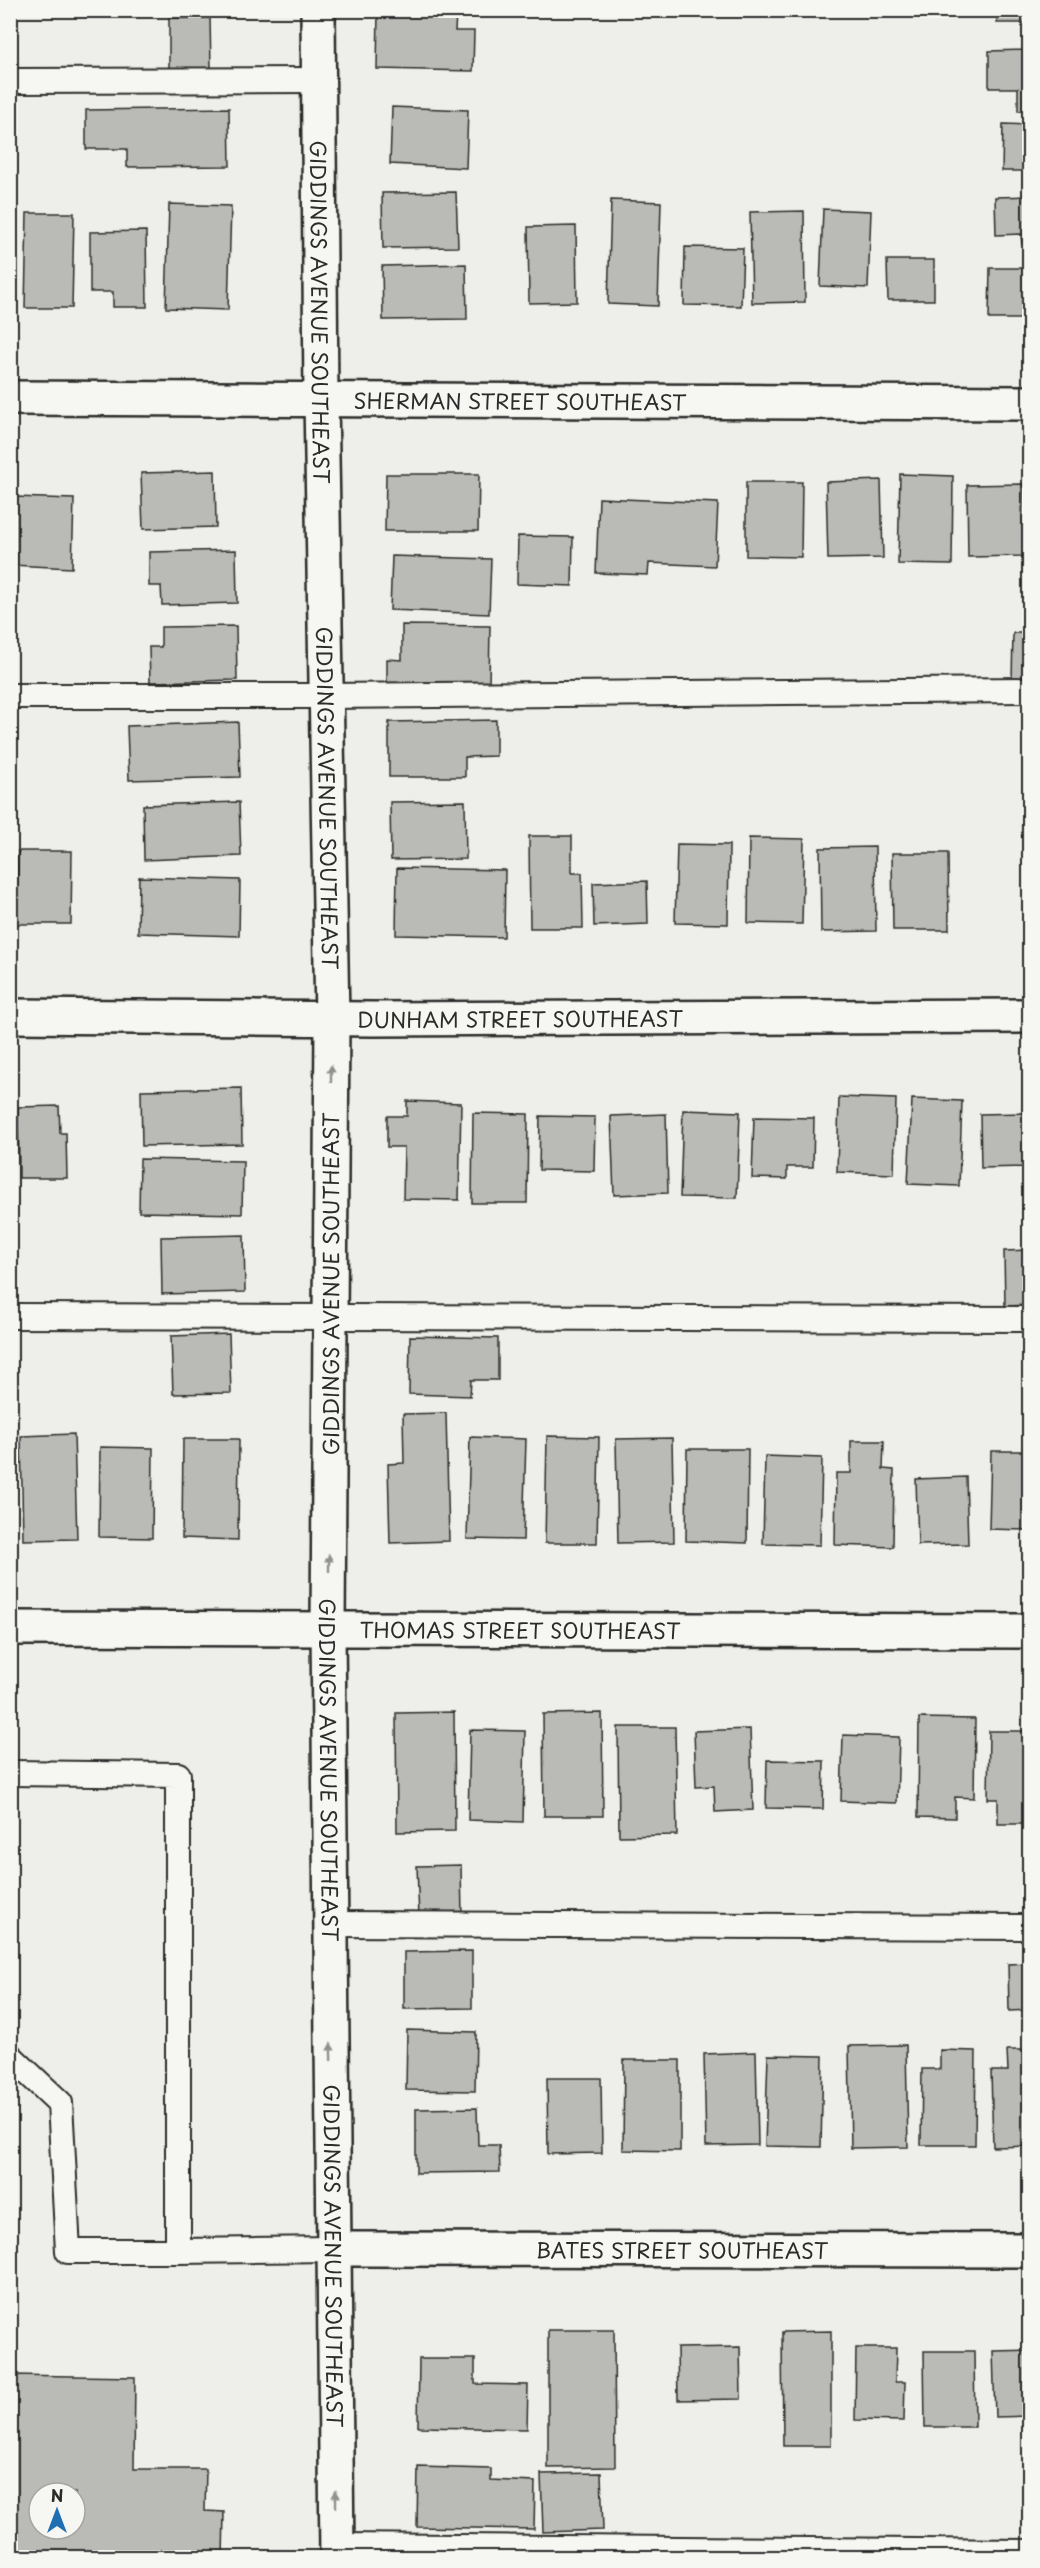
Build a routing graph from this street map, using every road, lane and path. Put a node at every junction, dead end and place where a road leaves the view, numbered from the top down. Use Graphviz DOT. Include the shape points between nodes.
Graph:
graph roads {
  1 [pos="318,10"];
  2 [pos="319,80"];
  3 [pos="10,81"];
  4 [pos="10,398"];
  5 [pos="321,400"];
  6 [pos="1029,403"];
  7 [pos="1029,690"];
  8 [pos="10,696"];
  9 [pos="326,696"];
  10 [pos="10,1016"];
  11 [pos="1029,1016"];
  12 [pos="332,1019"];
  13 [pos="10,1316"];
  14 [pos="330,1318"];
  15 [pos="1029,1319"];
  16 [pos="10,1628"];
  17 [pos="328,1628"];
  18 [pos="1029,1631"];
  19 [pos="10,1773"];
  20 [pos="329,1924"];
  21 [pos="1029,1926"];
  22 [pos="10,2056"];
  23 [pos="334,2248"];
  24 [pos="1029,2250"];
  25 [pos="178,2251"];
  26 [pos="337,2552"];
  27 [pos="1029,2552"];
  1 -- 2 [label="street, GIDDINGS AVENUE SOUTHEAST"];
  2 -- 3 [label="lane"];
  2 -- 5 [label="street, GIDDINGS AVENUE SOUTHEAST"];
  4 -- 5 [label="street, SHERMAN STREET SOUTHEAST"];
  5 -- 6 [label="street, SHERMAN STREET SOUTHEAST"];
  5 -- 9 [label="street, GIDDINGS AVENUE SOUTHEAST"];
  7 -- 9 [label="lane"];
  8 -- 9 [label="lane"];
  9 -- 12 [label="street, GIDDINGS AVENUE SOUTHEAST"];
  10 -- 12 [label="street, DUNHAM STREET SOUTHEAST"];
  11 -- 12 [label="street, DUNHAM STREET SOUTHEAST"];
  14 -- 12 [label="street, GIDDINGS AVENUE SOUTHEAST, one-way"];
  13 -- 14 [label="lane"];
  14 -- 15 [label="lane"];
  17 -- 14 [label="street, GIDDINGS AVENUE SOUTHEAST, one-way"];
  16 -- 17 [label="street, THOMAS STREET SOUTHEAST"];
  17 -- 18 [label="street, THOMAS STREET SOUTHEAST"];
  17 -- 20 [label="street, GIDDINGS AVENUE SOUTHEAST"];
  19 -- 25 [label="lane" via="178,1775"];
  20 -- 21 [label="lane"];
  23 -- 20 [label="street, GIDDINGS AVENUE SOUTHEAST, one-way"];
  22 -- 25 [label="lane" via="60,2103 68,2251"];
  23 -- 24 [label="street, BATES STREET SOUTHEAST"];
  23 -- 25 [label="lane"];
  26 -- 23 [label="street, GIDDINGS AVENUE SOUTHEAST, one-way"];
  26 -- 27 [label="lane"];
}
